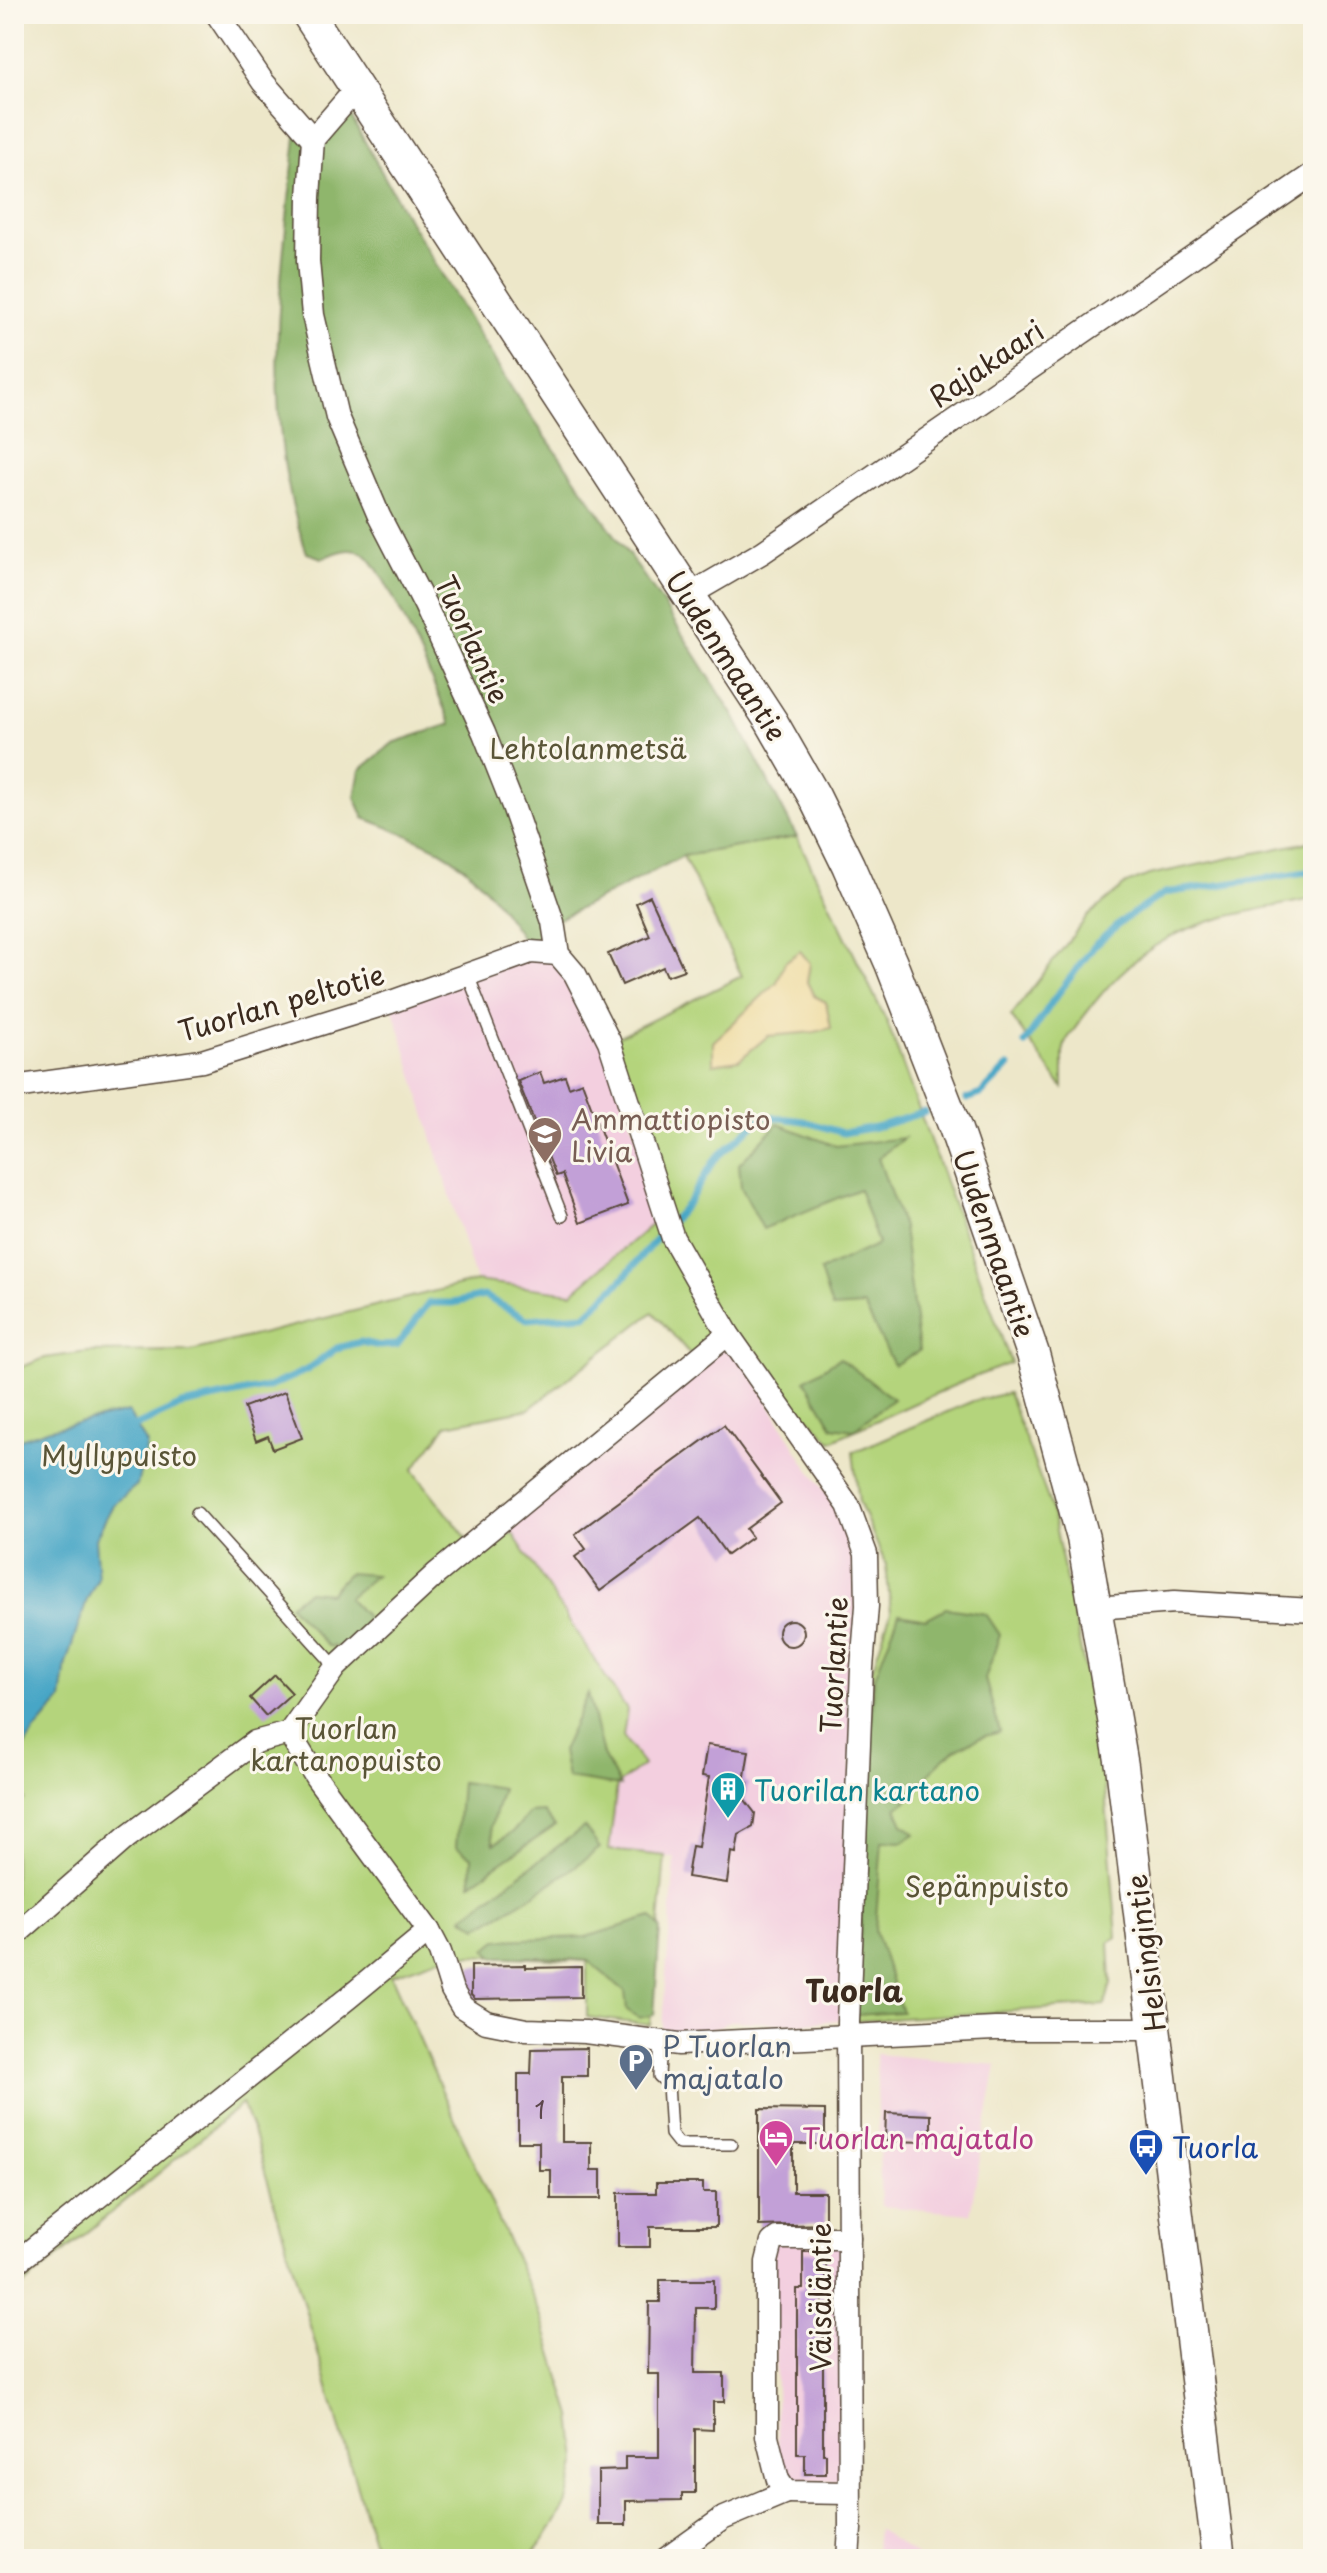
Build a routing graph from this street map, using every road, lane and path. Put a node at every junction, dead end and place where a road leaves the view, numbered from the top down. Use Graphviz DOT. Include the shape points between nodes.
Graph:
graph roads {
  1 [pos="217,14"];
  2 [pos="308,14"];
  3 [pos="357,88"];
  4 [pos="313,139"];
  5 [pos="1313,174"];
  6 [pos="689,595"];
  7 [pos="558,954"];
  8 [pos="468,975"];
  9 [pos="14,1087"];
  10 [pos="562,1216"];
  11 [pos="728,1334"];
  12 [pos="1033,1354"];
  13 [pos="197,1513"];
  14 [pos="1095,1608"];
  15 [pos="1313,1610"];
  16 [pos="336,1667"];
  17 [pos="289,1733"];
  18 [pos="429,1931"];
  19 [pos="14,1936"];
  20 [pos="1154,2029"];
  21 [pos="848,2036"];
  22 [pos="661,2040"];
  23 [pos="731,2144"];
  24 [pos="849,2238"];
  25 [pos="14,2264"];
  26 [pos="786,2492"];
  27 [pos="849,2493"];
  28 [pos="666,2559"];
  29 [pos="848,2559"];
  30 [pos="1219,2559"];
  1 -- 4 [label="street" via="263,82"];
  2 -- 3 [label="main road, Uudenmaantie"];
  3 -- 4 [label="street"];
  3 -- 6 [label="main road, Uudenmaantie"];
  4 -- 7 [label="street, Tuorlantie" via="308,261 313,315 337,417 484,733 553,922"];
  5 -- 6 [label="street, Rajakaari" via="776,543"];
  6 -- 12 [label="main road, Uudenmaantie" via="771,721 848,865 952,1117"];
  7 -- 8 [label="street, Tuorlan peltotie" via="531,952"];
  7 -- 11 [label="street, Tuorlantie" via="575,974 609,1041 673,1238"];
  8 -- 9 [label="street, Tuorlan peltotie" via="202,1061"];
  8 -- 10 [label="lane"];
  11 -- 16 [label="street" via="436,1574"];
  11 -- 21 [label="street, Tuorlantie" via="848,1505 866,1554"];
  12 -- 14 [label="main road, Helsingintie" via="1083,1538"];
  13 -- 16 [label="lane"];
  14 -- 15 [label="street" via="1175,1602"];
  14 -- 20 [label="main road, Helsingintie" via="1122,1766"];
  16 -- 17 [label="street"];
  17 -- 18 [label="street"];
  17 -- 19 [label="street" via="255,1742 126,1838"];
  18 -- 22 [label="street" via="462,2007 486,2022"];
  18 -- 25 [label="street"];
  20 -- 21 [label="street"];
  20 -- 30 [label="main road, Helsingintie"];
  21 -- 22 [label="street" via="730,2044"];
  21 -- 24 [label="street, Väisäläntie"];
  22 -- 23 [label="lane" via="659,2076 668,2084 671,2134 679,2144"];
  24 -- 26 [label="street" via="777,2238 767,2262 767,2436"];
  24 -- 27 [label="street, Väisäläntie"];
  26 -- 27 [label="street"];
  26 -- 28 [label="street" via="722,2519"];
  27 -- 29 [label="street, Väisäläntie"];
}
